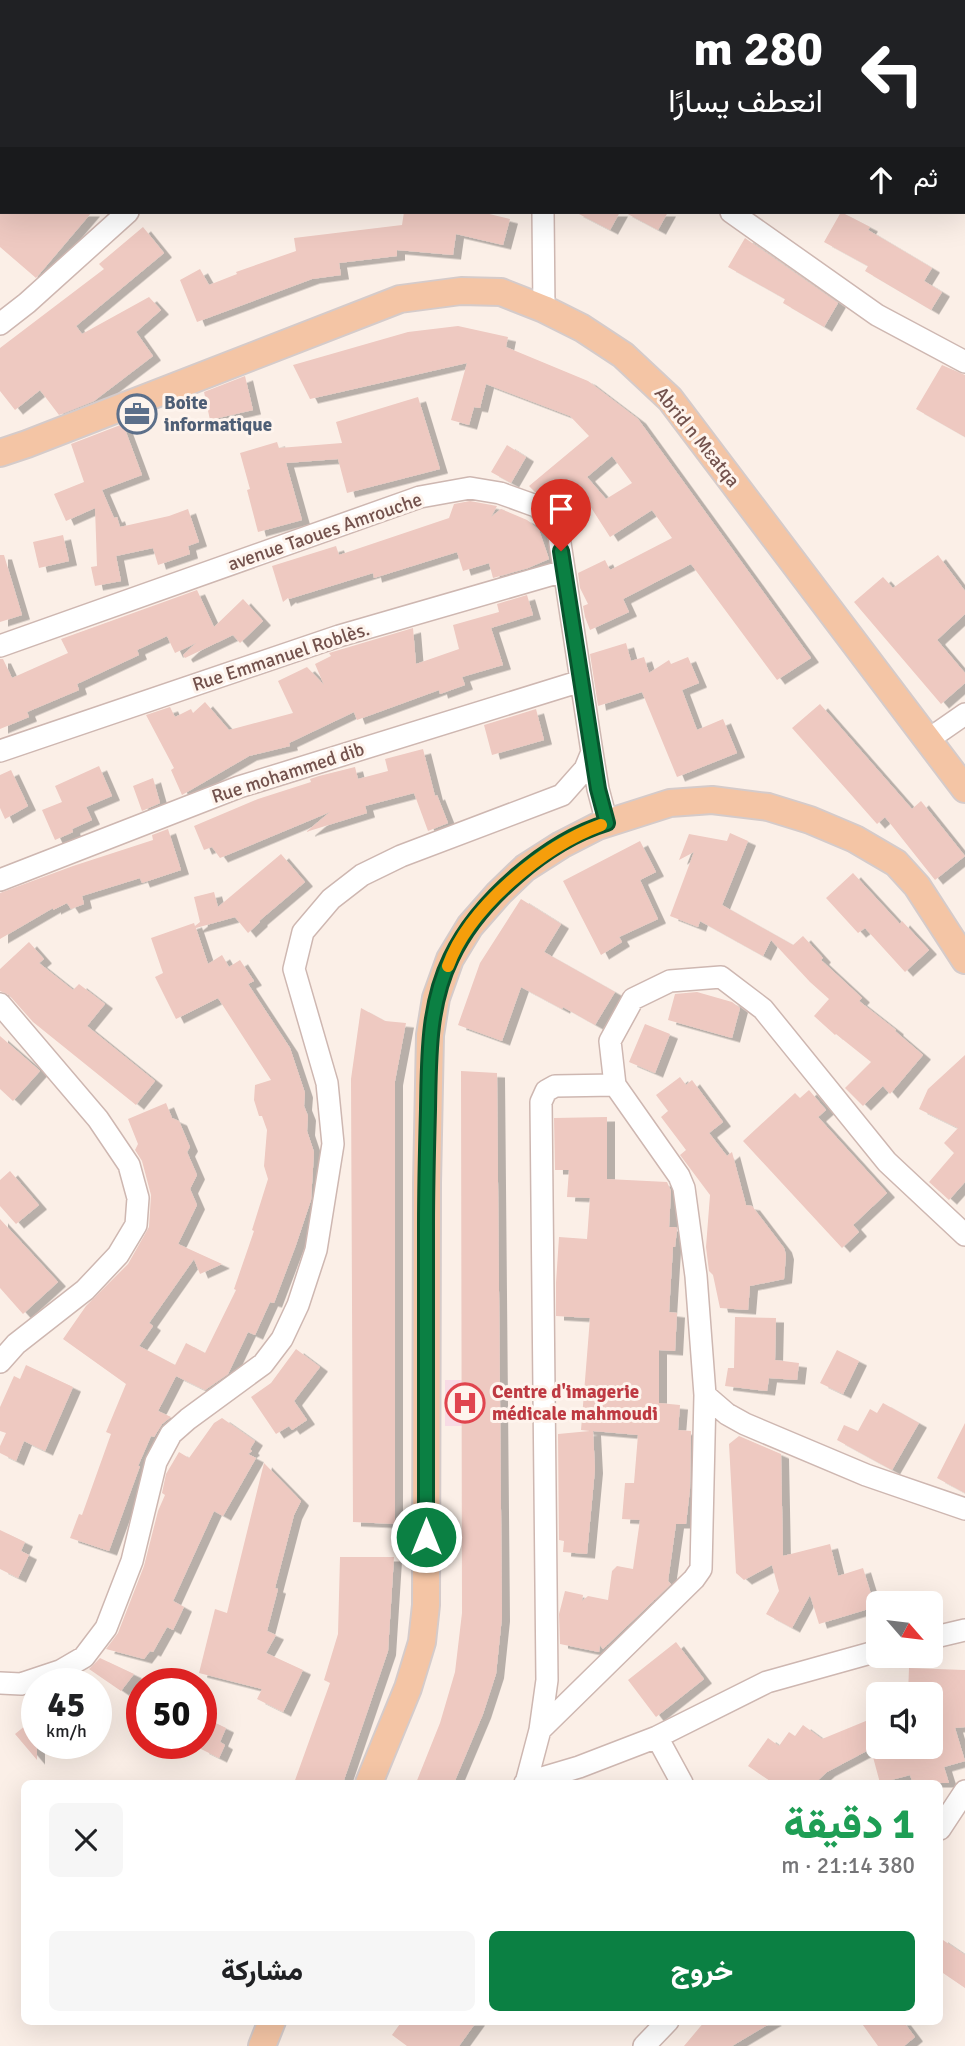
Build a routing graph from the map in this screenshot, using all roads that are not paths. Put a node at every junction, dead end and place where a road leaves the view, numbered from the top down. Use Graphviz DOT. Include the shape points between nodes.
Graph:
graph roads {
  1 [pos="126,214"];
  2 [pos="543,214"];
  3 [pos="734,214"];
  4 [pos="544,309"];
  5 [pos="0,324"];
  6 [pos="965,362"];
  7 [pos="0,453"];
  8 [pos="564,571"];
  9 [pos="0,646"];
  10 [pos="581,681"];
  11 [pos="965,714"];
  12 [pos="929,739"];
  13 [pos="0,751"];
  14 [pos="593,752"];
  15 [pos="965,789"];
  16 [pos="607,823"];
  17 [pos="0,880"];
  18 [pos="965,960"];
  19 [pos="0,1004"];
  20 [pos="615,1085"];
  21 [pos="965,1235"];
  22 [pos="0,1362"];
  23 [pos="705,1395"];
  24 [pos="965,1509"];
  25 [pos="964,1630"];
  26 [pos="943,1635"];
  27 [pos="866,1654"];
  28 [pos="0,1683"];
  29 [pos="540,1730"];
  30 [pos="657,1737"];
  31 [pos="370,1780"];
  32 [pos="527,1780"];
  33 [pos="536,1780"];
  34 [pos="680,1780"];
  35 [pos="965,1791"];
  36 [pos="943,1824"];
  37 [pos="270,2025"];
  38 [pos="664,2025"];
  39 [pos="262,2046"];
  40 [pos="644,2046"];
  1 -- 5 [label="street"];
  2 -- 4 [label="street"];
  3 -- 6 [label="street" via="877,315"];
  4 -- 7 [label="main road, Abrid n Mɛatqa" via="501,292 461,291 400,299"];
  4 -- 12 [label="main road, Abrid n Mɛatqa" via="622,355 670,399"];
  8 -- 9 [label="street, avenue Taoues Amrouche" via="558,530 550,517 536,506 470,488 420,497"];
  8 -- 10 [label="street, avenue Taoues Amrouche"];
  8 -- 13 [label="street, Rue Emmanuel Roblès." via="339,636"];
  10 -- 14 [label="street, avenue Taoues Amrouche"];
  10 -- 17 [label="street, Rue mohammed dib" via="239,787"];
  11 -- 12 [label="street"];
  12 -- 15 [label="main road, Abrid n Mɛatqa"];
  14 -- 16 [label="street, avenue Taoues Amrouche"];
  14 -- 28 [label="street" via="562,795 362,875 331,900 303,932 294,969 327,1083 333,1144 316,1250 299,1305 263,1364 171,1434 156,1462 132,1561 106,1628 84,1657 21,1684"];
  16 -- 18 [label="main road" via="670,803 712,800 768,807 810,820 896,863 917,886"];
  16 -- 31 [label="main road" via="534,862 499,892 450,959 436,998 430,1035 426,1183 426,1605 422,1642 408,1688"];
  19 -- 22 [label="street" via="98,1119 129,1165 138,1198 136,1225 118,1255 85,1290 16,1343"];
  20 -- 21 [label="street" via="610,1041 633,999 670,981 721,977 763,1009 887,1162"];
  20 -- 23 [label="street" via="684,1188"];
  20 -- 29 [label="street" via="555,1086 541,1102 547,1680"];
  23 -- 24 [label="street" via="745,1424 866,1475"];
  23 -- 29 [label="street" via="701,1569"];
  25 -- 26 [label="street"];
  27 -- 30 [label="street" via="766,1682"];
  29 -- 32 [label="street"];
  30 -- 33 [label="street"];
  30 -- 34 [label="street"];
  35 -- 36 [label="street"];
  37 -- 39 [label="main road"];
  38 -- 40 [label="street"];
}
